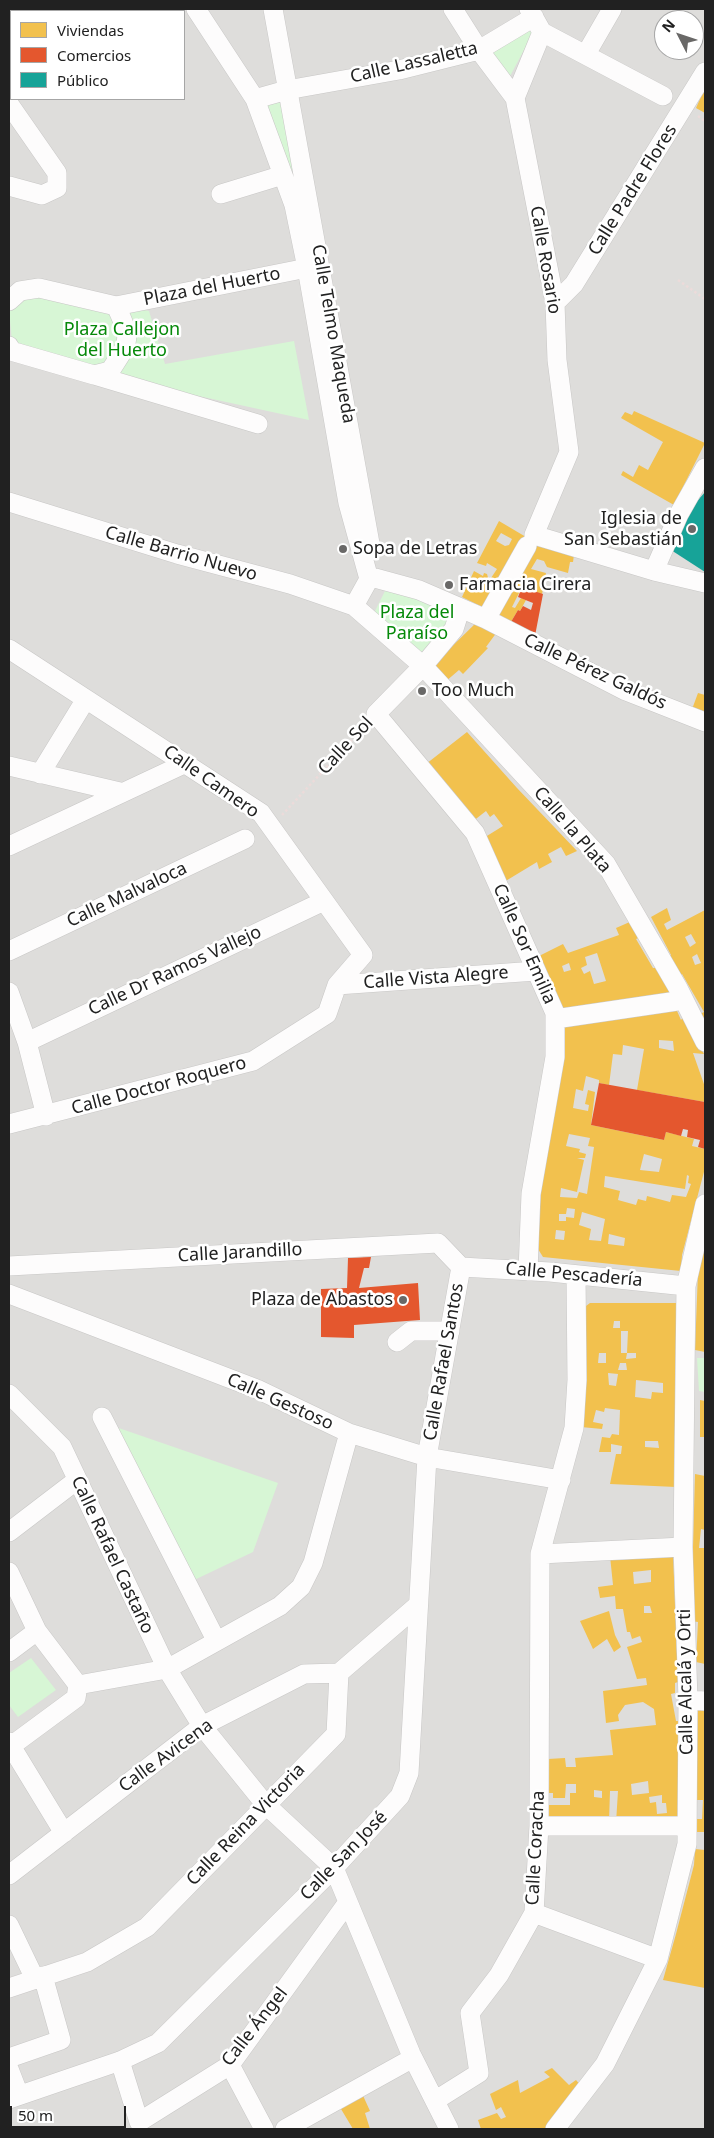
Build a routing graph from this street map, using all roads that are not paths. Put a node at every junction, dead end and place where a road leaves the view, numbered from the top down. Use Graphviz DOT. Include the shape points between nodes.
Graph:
graph roads {
  1 [pos="196,9"];
  2 [pos="273,9"];
  3 [pos="453,9"];
  4 [pos="612,9"];
  5 [pos="535,19"];
  6 [pos="479,50"];
  7 [pos="586,54"];
  8 [pos="705,72"];
  9 [pos="287,90"];
  10 [pos="663,96"];
  11 [pos="515,98"];
  12 [pos="255,99"];
  13 [pos="9,104"];
  14 [pos="283,175"];
  15 [pos="9,186"];
  16 [pos="221,194"];
  17 [pos="307,268"];
  18 [pos="9,301"];
  19 [pos="556,303"];
  20 [pos="116,306"];
  21 [pos="9,346"];
  22 [pos="94,375"];
  23 [pos="258,424"];
  24 [pos="705,468"];
  25 [pos="9,502"];
  26 [pos="530,541"];
  27 [pos="654,571"];
  28 [pos="372,579"];
  29 [pos="705,582"];
  30 [pos="354,606"];
  31 [pos="460,610"];
  32 [pos="486,619"];
  33 [pos="9,649"];
  34 [pos="423,666"];
  35 [pos="86,699"];
  36 [pos="376,714"];
  37 [pos="705,722"];
  38 [pos="184,764"];
  39 [pos="9,766"];
  40 [pos="40,774"];
  41 [pos="120,792"];
  42 [pos="246,839"];
  43 [pos="9,846"];
  44 [pos="324,901"];
  45 [pos="9,951"];
  46 [pos="536,971"];
  47 [pos="337,985"];
  48 [pos="9,992"];
  49 [pos="684,1000"];
  50 [pos="555,1019"];
  51 [pos="27,1042"];
  52 [pos="705,1042"];
  53 [pos="46,1116"];
  54 [pos="9,1124"];
  55 [pos="705,1204"];
  56 [pos="9,1266"];
  57 [pos="461,1267"];
  58 [pos="528,1271"];
  59 [pos="576,1275"];
  60 [pos="686,1286"];
  61 [pos="9,1294"];
  62 [pos="450,1331"];
  63 [pos="404,1344"];
  64 [pos="9,1394"];
  65 [pos="102,1418"];
  66 [pos="349,1433"];
  67 [pos="427,1457"];
  68 [pos="77,1480"];
  69 [pos="561,1480"];
  70 [pos="9,1532"];
  71 [pos="684,1547"];
  72 [pos="540,1554"];
  73 [pos="9,1572"];
  74 [pos="418,1605"];
  75 [pos="37,1631"];
  76 [pos="216,1640"];
  77 [pos="9,1652"];
  78 [pos="167,1669"];
  79 [pos="339,1673"];
  80 [pos="78,1685"];
  81 [pos="696,1700"];
  82 [pos="202,1726"];
  83 [pos="10,1744"];
  84 [pos="265,1804"];
  85 [pos="539,1826"];
  86 [pos="687,1826"];
  87 [pos="64,1833"];
  88 [pos="334,1868"];
  89 [pos="9,1875"];
  90 [pos="348,1902"];
  91 [pos="534,1913"];
  92 [pos="9,1925"];
  93 [pos="658,1959"];
  94 [pos="39,1978"];
  95 [pos="9,1988"];
  96 [pos="9,2058"];
  97 [pos="413,2058"];
  98 [pos="120,2061"];
  99 [pos="230,2065"];
  100 [pos="9,2069"];
  101 [pos="14,2097"];
  102 [pos="436,2100"];
  103 [pos="264,2129"];
  104 [pos="285,2129"];
  105 [pos="449,2129"];
  106 [pos="555,2129"];
  1 -- 12 [label="street, Calle Telmo Maqueda"];
  2 -- 9 [label="street, Calle Telmo Maqueda"];
  3 -- 6 [label="street, Calle Rosario"];
  4 -- 7 [label="street"];
  5 -- 6 [label="street, Calle Lassaletta"];
  5 -- 7 [label="street"];
  5 -- 11 [label="street"];
  6 -- 9 [label="street, Calle Lassaletta" via="399,70"];
  6 -- 11 [label="street, Calle Rosario"];
  7 -- 10 [label="street"];
  8 -- 19 [label="street, Calle Padre Flores" via="574,284"];
  9 -- 12 [label="street, Calle Lassaletta"];
  9 -- 28 [label="street, Calle Telmo Maqueda" via="368,528"];
  11 -- 19 [label="street, Calle Rosario"];
  12 -- 14 [label="street, Calle Telmo Maqueda"];
  13 -- 15 [label="street" via="57,173 57,188 42,195"];
  14 -- 16 [label="street"];
  14 -- 17 [label="street, Calle Telmo Maqueda" via="294,205"];
  17 -- 20 [label="street, Plaza del Huerto"];
  17 -- 28 [label="street, Calle Telmo Maqueda" via="348,503"];
  18 -- 20 [label="street, Plaza del Huerto" via="20,291 39,288"];
  19 -- 26 [label="street, Calle Rosario" via="557,360 569,452"];
  20 -- 22 [label="street, Plaza del Huerto" via="127,329 127,345 110,371"];
  21 -- 22 [label="street" via="11,351"];
  22 -- 23 [label="street"];
  24 -- 27 [label="street" via="678,514"];
  25 -- 30 [label="street, Calle Barrio Nuevo" via="177,554 290,584"];
  26 -- 27 [label="street"];
  26 -- 32 [label="street, Calle Rosario"];
  27 -- 29 [label="street"];
  28 -- 30 [label="street"];
  28 -- 31 [label="street" via="419,590"];
  30 -- 34 [label="street"];
  31 -- 32 [label="street, Calle Pérez Galdós"];
  31 -- 34 [label="street" via="454,630"];
  32 -- 37 [label="street, Calle Pérez Galdós" via="626,691"];
  33 -- 35 [label="street, Calle Camero"];
  34 -- 36 [label="street, Calle Sol"];
  34 -- 49 [label="street, Calle la Plata" via="606,864"];
  35 -- 38 [label="street, Calle Camero"];
  35 -- 40 [label="street"];
  36 -- 46 [label="street, Calle Sor Emilia" via="474,833"];
  38 -- 41 [label="street"];
  38 -- 44 [label="street, Calle Camero" via="260,813"];
  39 -- 40 [label="street"];
  40 -- 41 [label="street"];
  41 -- 43 [label="street"];
  42 -- 45 [label="street, Calle Malvaloca"];
  44 -- 47 [label="street, Calle Camero" via="363,955"];
  44 -- 51 [label="street, Calle Dr Ramos Vallejo"];
  46 -- 47 [label="street, Calle Vista Alegre"];
  46 -- 50 [label="street, Calle Sor Emilia"];
  47 -- 53 [label="street, Calle Doctor Roquero" via="327,1014 253,1062"];
  48 -- 51 [label="street"];
  49 -- 50 [label="street"];
  49 -- 52 [label="street, Calle la Plata"];
  50 -- 58 [label="street, Calle Sor Emilia" via="556,1057 531,1194"];
  51 -- 53 [label="street"];
  53 -- 54 [label="street, Calle Doctor Roquero"];
  55 -- 60 [label="street, Calle Alcalá y Orti"];
  56 -- 57 [label="street, Calle Jarandillo" via="438,1243"];
  57 -- 58 [label="street, Calle Pescadería"];
  57 -- 62 [label="street, Calle Rafael Santos"];
  58 -- 59 [label="street, Calle Pescadería"];
  59 -- 60 [label="street, Calle Pescadería"];
  59 -- 69 [label="street, Calle Coracha" via="574,1428"];
  60 -- 71 [label="street, Calle Alcalá y Orti"];
  61 -- 66 [label="street, Calle Gestoso" via="257,1389"];
  62 -- 63 [label="street" via="411,1330"];
  62 -- 67 [label="street, Calle Rafael Santos"];
  64 -- 68 [label="street, Calle Rafael Castaño" via="62,1447"];
  65 -- 76 [label="street"];
  66 -- 67 [label="street, Calle Gestoso"];
  66 -- 76 [label="street" via="313,1563 301,1586 280,1606"];
  67 -- 69 [label="street, Calle Gestoso"];
  67 -- 74 [label="street, Calle San José"];
  68 -- 70 [label="street"];
  68 -- 78 [label="street, Calle Rafael Castaño"];
  69 -- 72 [label="street, Calle Coracha"];
  71 -- 72 [label="street"];
  71 -- 81 [label="street, Calle Alcalá y Orti"];
  72 -- 85 [label="street, Calle Coracha"];
  73 -- 75 [label="street"];
  74 -- 79 [label="street"];
  74 -- 88 [label="street, Calle San José" via="409,1773 400,1796"];
  75 -- 77 [label="street"];
  75 -- 80 [label="street"];
  76 -- 78 [label="street"];
  78 -- 80 [label="street"];
  78 -- 82 [label="street, Calle Rafael Castaño"];
  79 -- 82 [label="street, Calle Avicena" via="304,1674"];
  79 -- 84 [label="street, Calle Reina Victoria" via="336,1734"];
  80 -- 83 [label="street" via="76,1698"];
  81 -- 86 [label="street, Calle Alcalá y Orti"];
  82 -- 84 [label="street, Calle Rafael Castaño"];
  82 -- 87 [label="street, Calle Avicena"];
  83 -- 87 [label="street"];
  84 -- 88 [label="street, Calle Rafael Castaño"];
  84 -- 94 [label="street, Calle Reina Victoria" via="147,1927 87,1962"];
  85 -- 86 [label="street"];
  85 -- 91 [label="street, Calle Coracha"];
  86 -- 93 [label="street, Calle Alcalá y Orti" via="687,1844"];
  87 -- 89 [label="street, Calle Avicena"];
  88 -- 90 [label="street"];
  88 -- 98 [label="street, Calle San José" via="158,2043"];
  90 -- 97 [label="street"];
  90 -- 99 [label="street, Calle Ángel"];
  91 -- 93 [label="street"];
  91 -- 102 [label="street, Calle Coracha" via="499,1975 470,2013 479,2073"];
  92 -- 94 [label="street"];
  93 -- 106 [label="street, Calle Alcalá y Orti" via="605,2064"];
  94 -- 95 [label="street, Calle Reina Victoria"];
  94 -- 96 [label="street" via="61,2040"];
  97 -- 102 [label="street"];
  97 -- 104 [label="street"];
  98 -- 99 [label="street, Calle Ángel" via="139,2122"];
  98 -- 101 [label="street, Calle San José"];
  99 -- 103 [label="street"];
  100 -- 101 [label="street"];
  102 -- 105 [label="street"];
}
